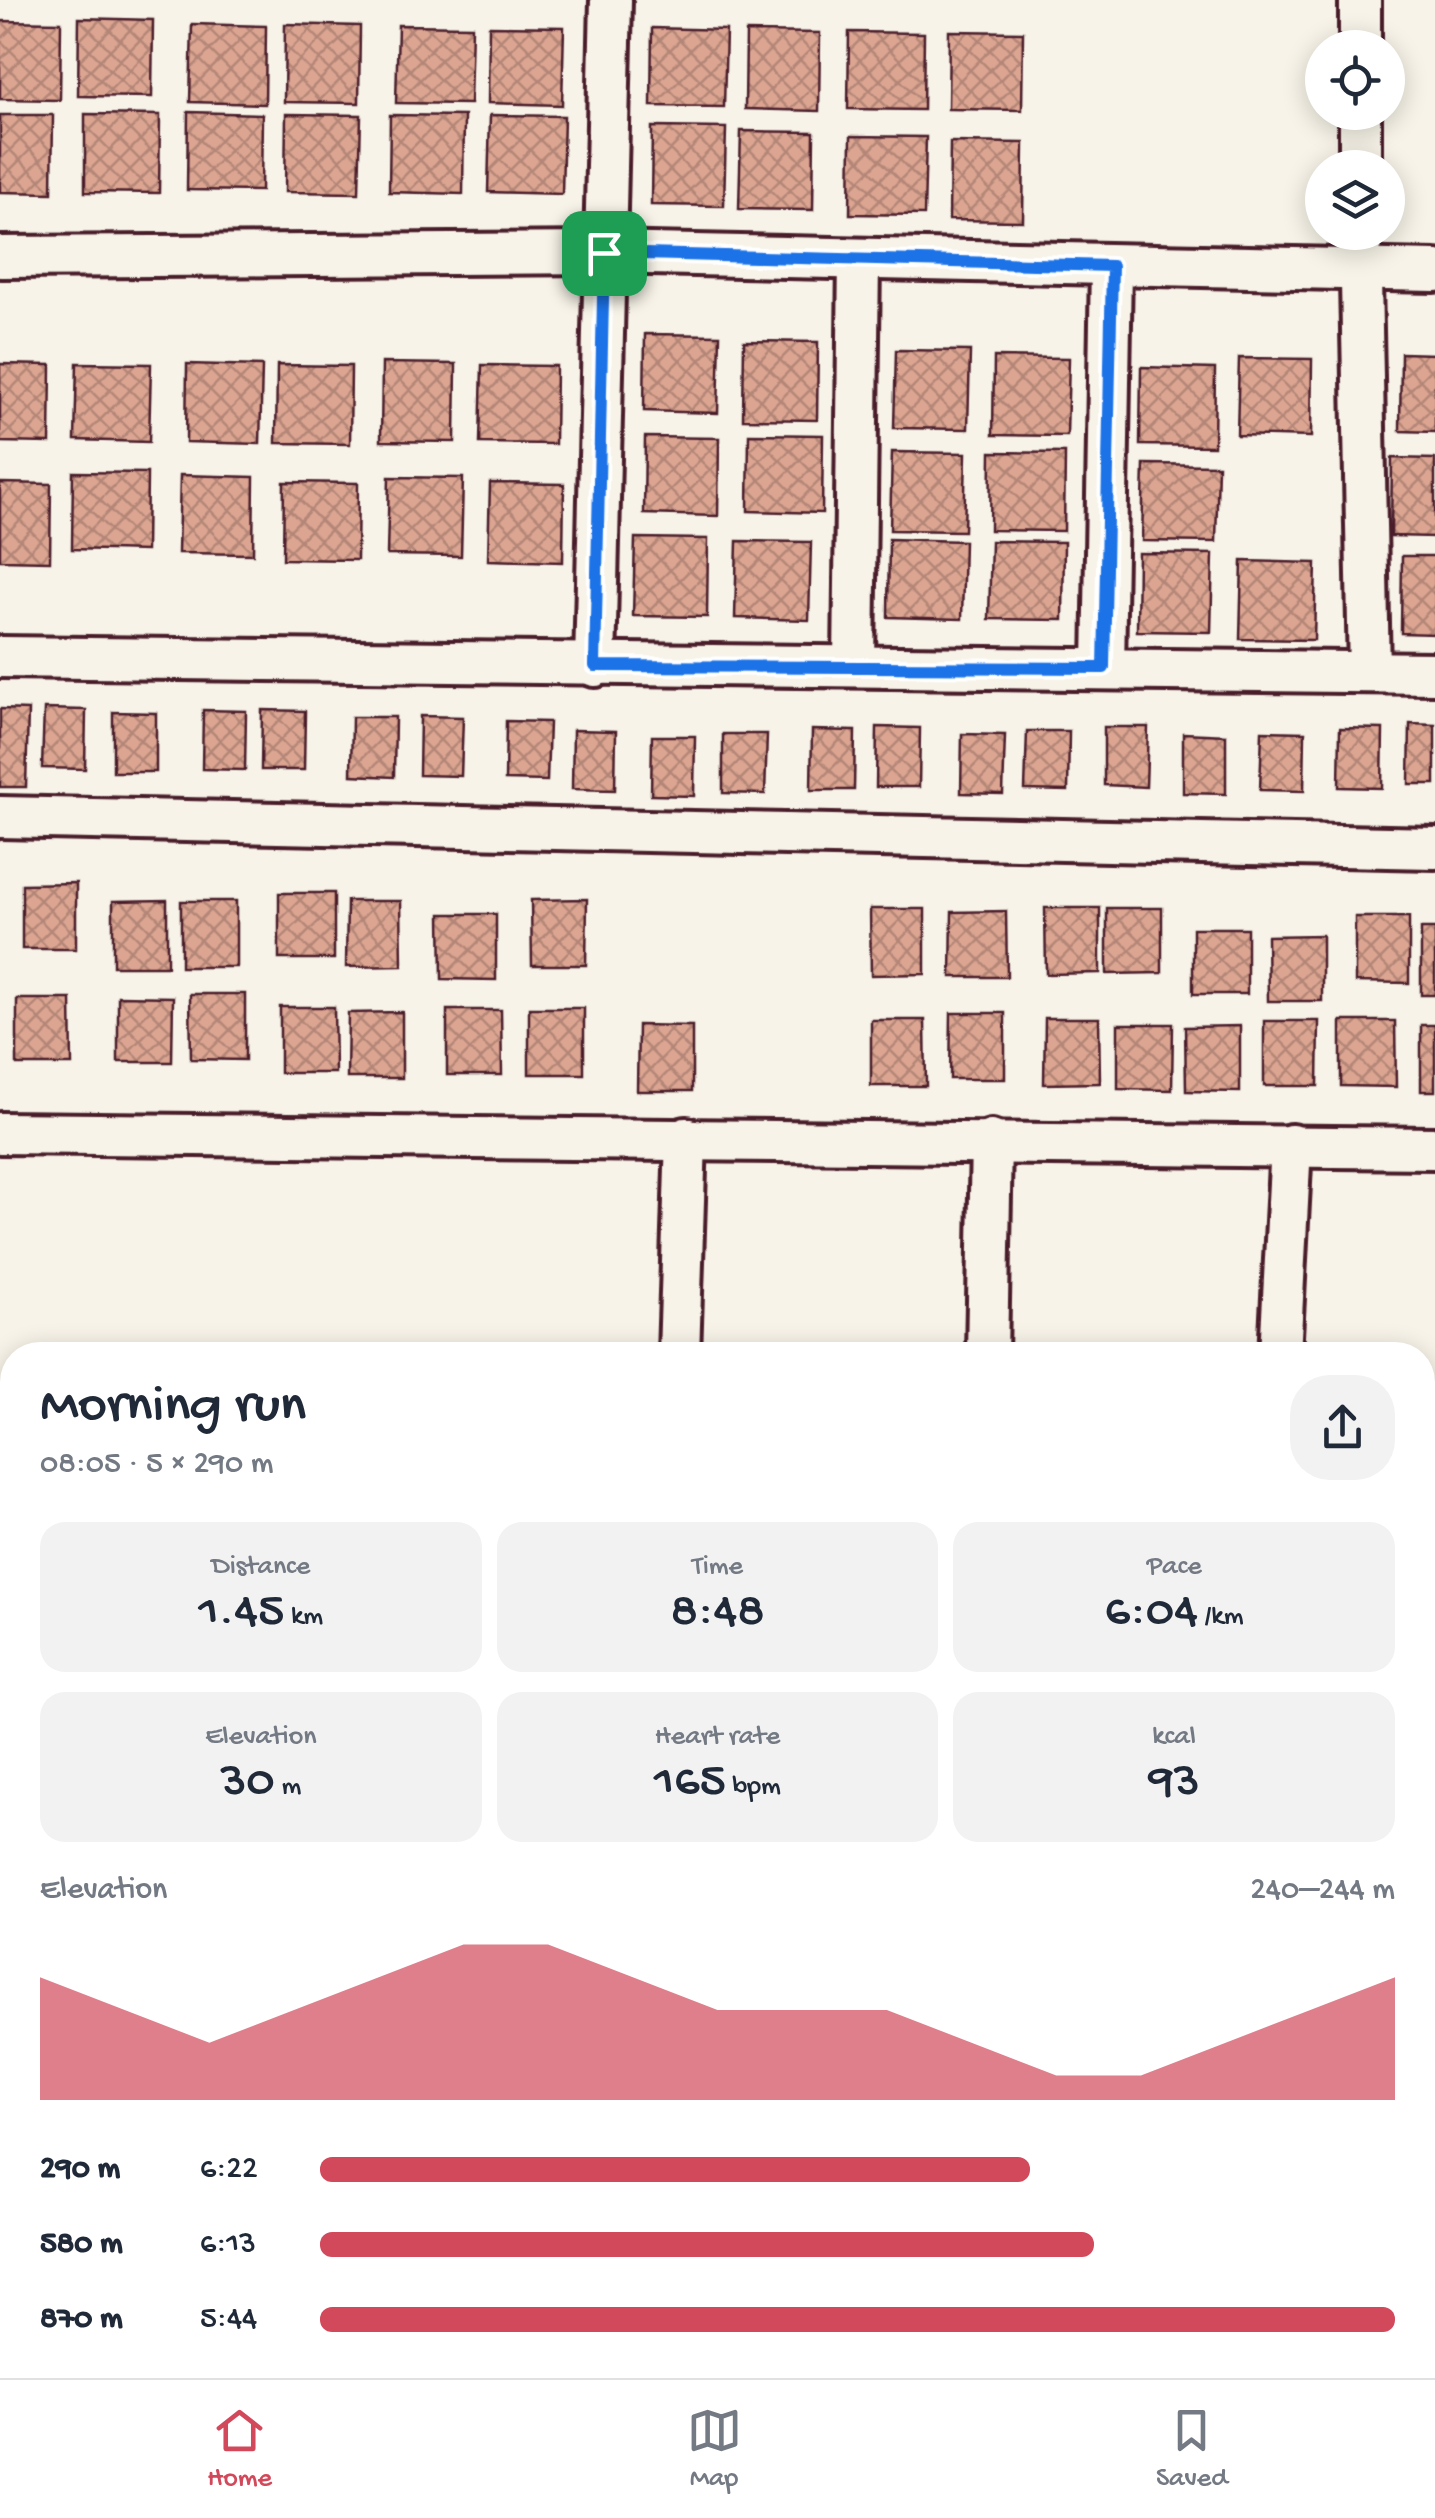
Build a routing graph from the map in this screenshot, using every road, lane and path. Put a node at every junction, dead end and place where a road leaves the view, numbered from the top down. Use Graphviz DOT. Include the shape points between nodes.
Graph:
graph roads {
  1 [pos="610,0"];
  2 [pos="1360,0"];
  3 [pos="1360,30"];
  4 [pos="1360,251"];
  5 [pos="604,253"];
  6 [pos="0,258"];
  7 [pos="859,259"];
  8 [pos="1112,266"];
  9 [pos="1435,271"];
  10 [pos="0,657"];
  11 [pos="854,665"];
  12 [pos="595,666"];
  13 [pos="1104,668"];
  14 [pos="1370,672"];
  15 [pos="1435,673"];
  16 [pos="0,817"];
  17 [pos="1435,848"];
  18 [pos="0,1133"];
  19 [pos="686,1138"];
  20 [pos="991,1141"];
  21 [pos="1292,1145"];
  22 [pos="1435,1148"];
  23 [pos="680,1342"];
  24 [pos="986,1342"];
  25 [pos="1281,1342"];
  1 -- 5 [label="street"];
  2 -- 3 [label="street"];
  4 -- 8 [label="street"];
  4 -- 9 [label="street"];
  4 -- 14 [label="street"];
  5 -- 6 [label="street"];
  5 -- 7 [label="street"];
  5 -- 12 [label="street"];
  7 -- 8 [label="street"];
  7 -- 11 [label="street"];
  8 -- 13 [label="street"];
  10 -- 12 [label="street"];
  11 -- 12 [label="street"];
  11 -- 13 [label="street"];
  13 -- 14 [label="street"];
  14 -- 15 [label="street"];
  16 -- 17 [label="street"];
  18 -- 19 [label="street"];
  19 -- 20 [label="street"];
  19 -- 23 [label="street"];
  20 -- 21 [label="street"];
  20 -- 24 [label="street"];
  21 -- 22 [label="street"];
  21 -- 25 [label="street"];
}
